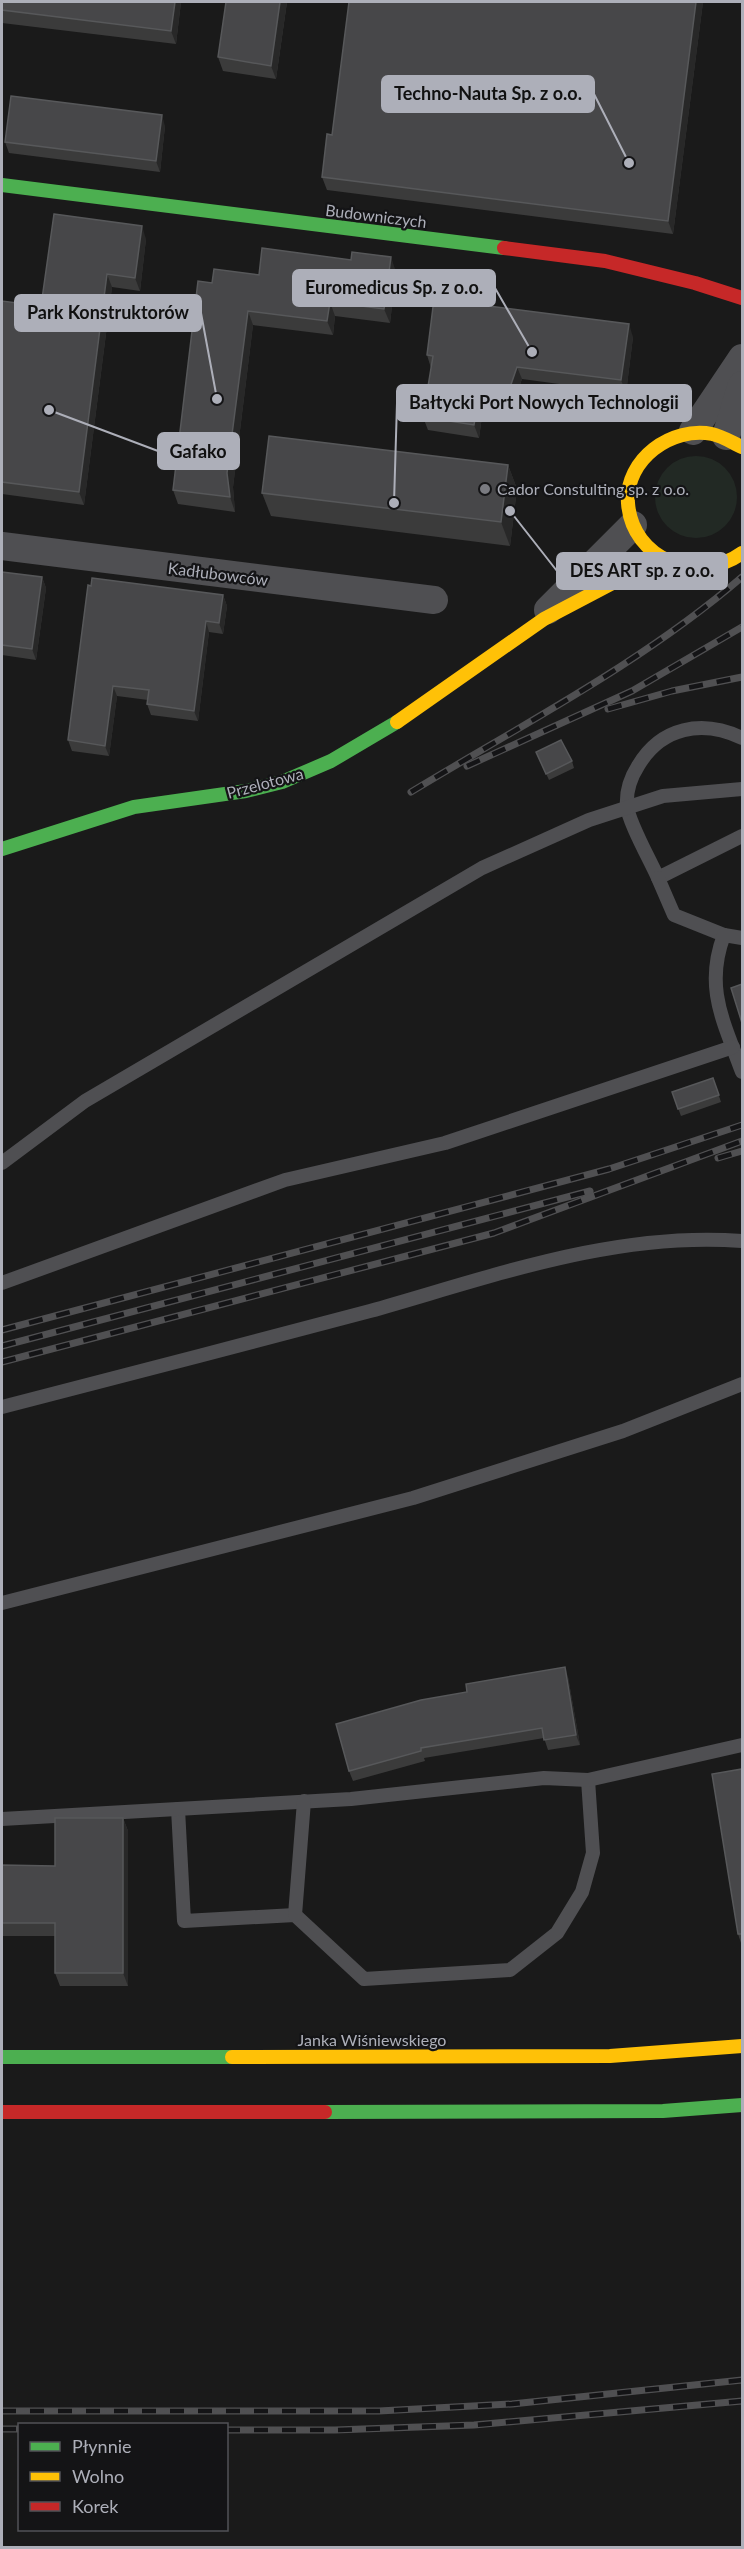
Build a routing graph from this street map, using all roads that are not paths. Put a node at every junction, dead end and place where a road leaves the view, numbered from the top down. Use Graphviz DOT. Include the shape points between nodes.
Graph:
graph roads {
  1 [pos="2,184"];
  2 [pos="742,298"];
  3 [pos="742,358"];
  4 [pos="742,385"];
  5 [pos="693,431"];
  6 [pos="734,442"];
  7 [pos="633,525"];
  8 [pos="2,546"];
  9 [pos="742,553"];
  10 [pos="660,558"];
  11 [pos="434,600"];
  12 [pos="529,628"];
  13 [pos="742,738"];
  14 [pos="742,789"];
  15 [pos="627,807"];
  16 [pos="742,836"];
  17 [pos="2,849"];
  18 [pos="658,878"];
  19 [pos="724,935"];
  20 [pos="742,938"];
  21 [pos="733,1047"];
  22 [pos="742,1072"];
  23 [pos="2,1163"];
  24 [pos="742,1241"];
  25 [pos="2,1283"];
  26 [pos="742,1383"];
  27 [pos="2,1407"];
  28 [pos="2,1603"];
  29 [pos="742,1745"];
  30 [pos="588,1780"];
  31 [pos="304,1801"];
  32 [pos="178,1809"];
  33 [pos="2,1819"];
  34 [pos="295,1914"];
  35 [pos="742,2046"];
  36 [pos="2,2056"];
  37 [pos="742,2105"];
  38 [pos="2,2112"];
  1 -- 2 [label="main road, Budowniczych" via="605,261"];
  3 -- 5 [label="street"];
  4 -- 6 [label="street"];
  5 -- 6 [label="main road"];
  5 -- 7 [label="main road" via="672,436 639,463 630,493"];
  7 -- 10 [label="main road" via="644,544"];
  7 -- 12 [label="street, Przelotowa"];
  8 -- 11 [label="street, Kadłubowców"];
  9 -- 10 [label="main road" via="727,568 680,567"];
  10 -- 12 [label="main road, Przelotowa"];
  12 -- 17 [label="main road, Przelotowa" via="405,718 348,753 298,777 242,792 134,807"];
  13 -- 15 [label="lane" via="710,728 678,731 655,742 635,771"];
  14 -- 15 [label="lane" via="663,796"];
  15 -- 18 [label="lane"];
  15 -- 23 [label="lane" via="482,868 85,1101"];
  16 -- 18 [label="lane"];
  18 -- 19 [label="lane" via="674,915"];
  19 -- 20 [label="lane"];
  19 -- 21 [label="lane" via="715,959 714,988"];
  21 -- 22 [label="lane"];
  21 -- 25 [label="lane" via="445,1143 285,1179"];
  24 -- 27 [label="lane" via="707,1238 576,1253"];
  26 -- 28 [label="lane" via="623,1431 413,1498"];
  29 -- 30 [label="lane"];
  30 -- 31 [label="lane" via="544,1778"];
  30 -- 34 [label="lane" via="593,1853 582,1892 557,1933 510,1970 364,1979"];
  31 -- 32 [label="lane"];
  31 -- 34 [label="lane"];
  32 -- 33 [label="lane"];
  32 -- 34 [label="lane" via="184,1921"];
  35 -- 36 [label="main road, Janka Wiśniewskiego" via="610,2056"];
  37 -- 38 [label="main road" via="651,2111"];
}
